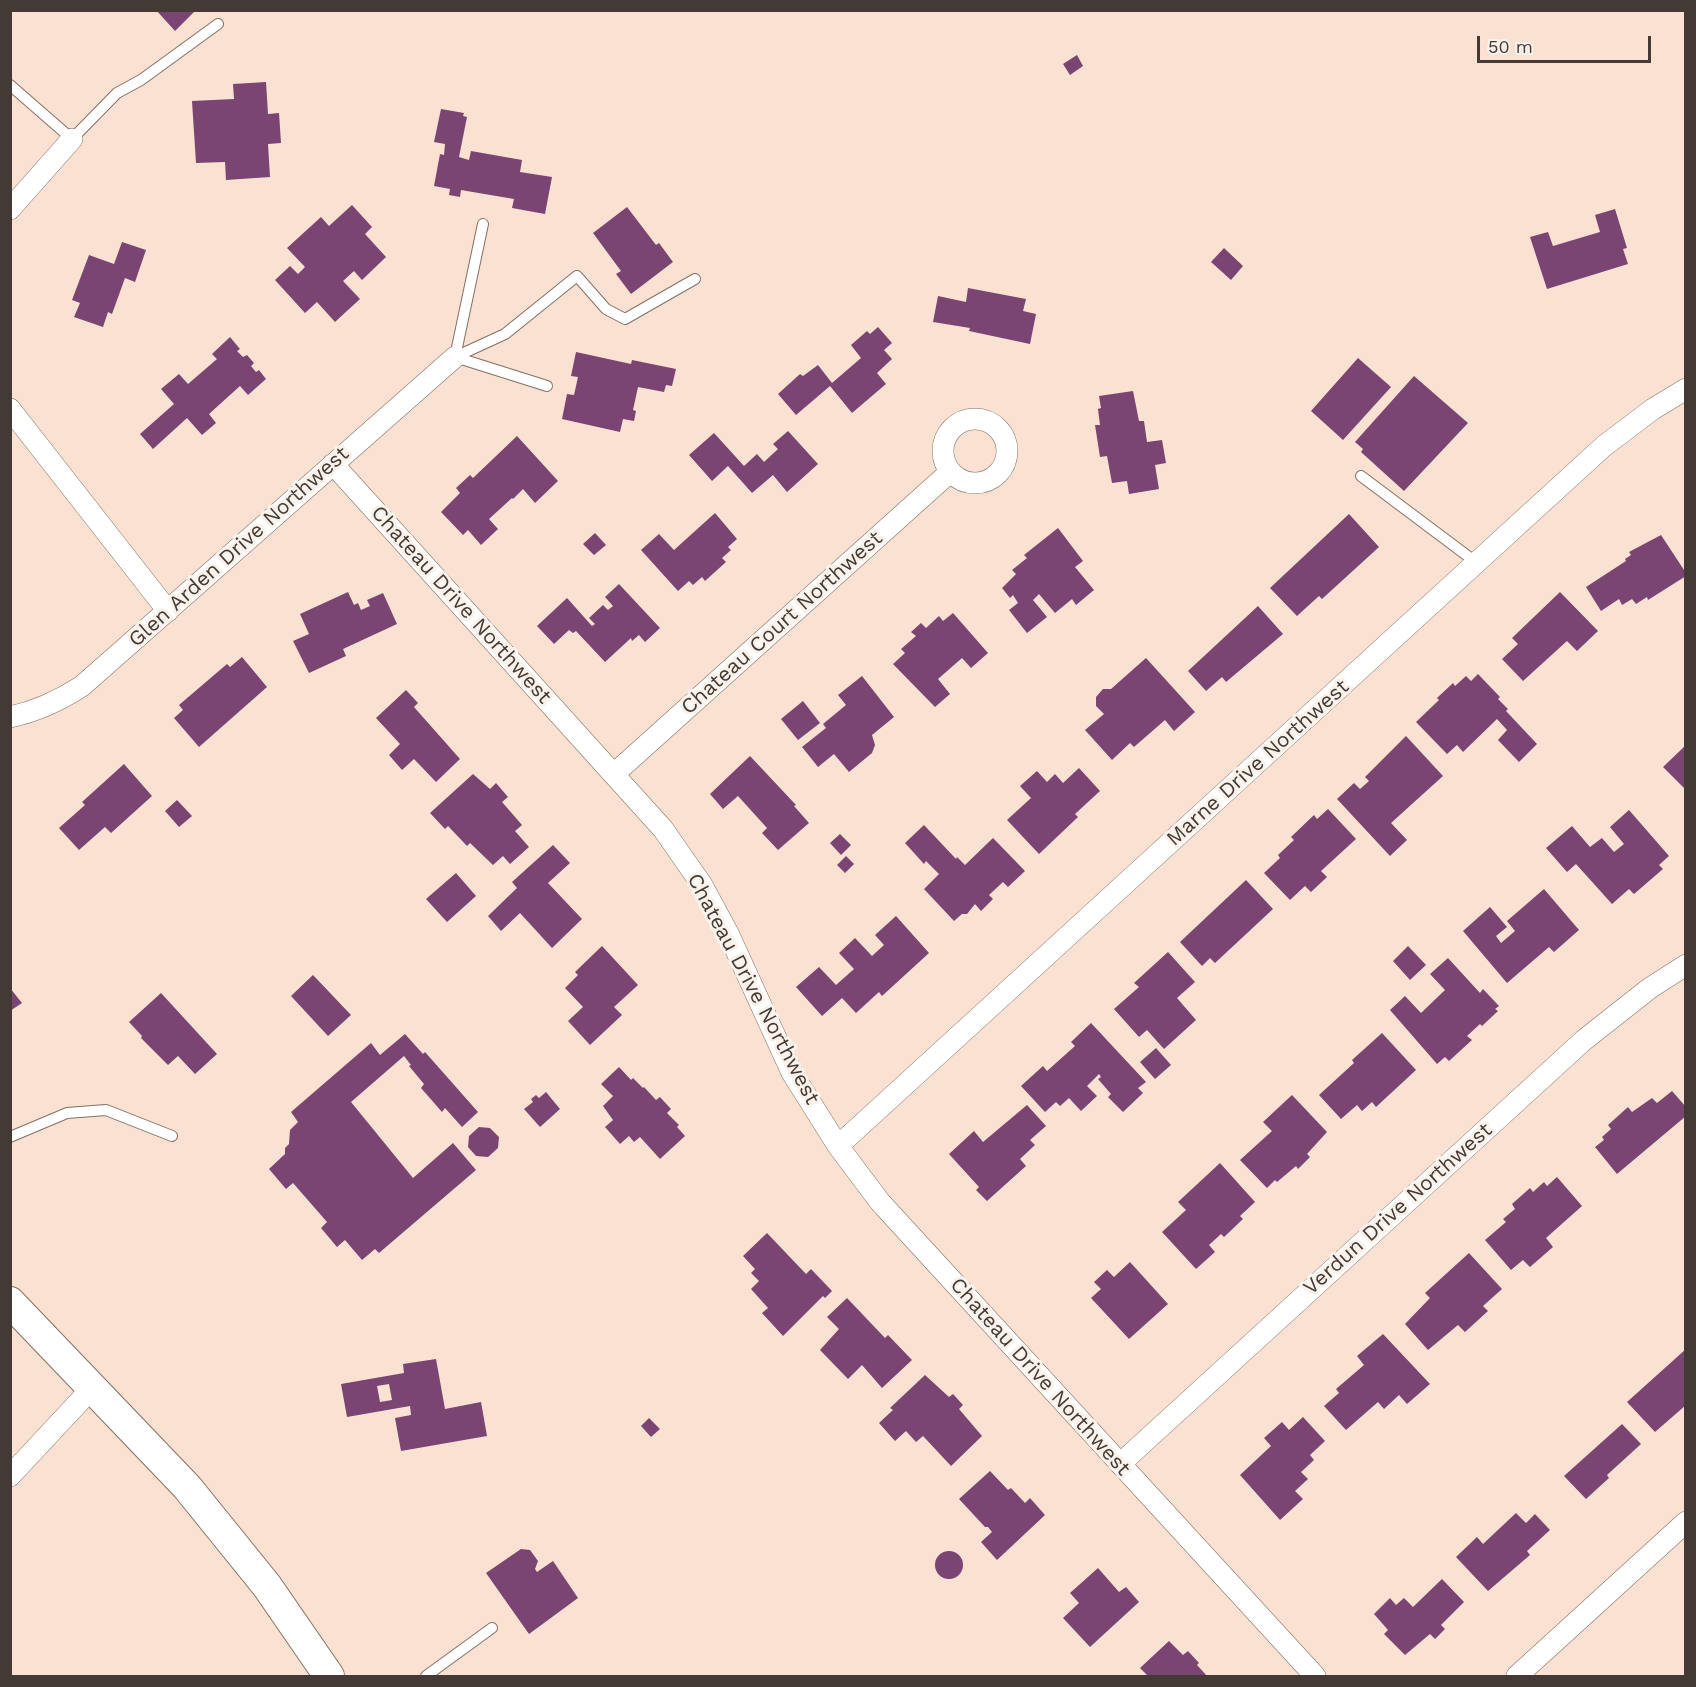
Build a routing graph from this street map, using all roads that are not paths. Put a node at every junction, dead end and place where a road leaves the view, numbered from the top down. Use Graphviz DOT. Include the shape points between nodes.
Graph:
graph roads {
  1 [pos="218,24"];
  2 [pos="10,85"];
  3 [pos="72,139"];
  4 [pos="10,209"];
  5 [pos="483,224"];
  6 [pos="695,279"];
  7 [pos="455,357"];
  8 [pos="547,386"];
  9 [pos="1686,389"];
  10 [pos="10,409"];
  11 [pos="333,464"];
  12 [pos="950,472"];
  13 [pos="1361,476"];
  14 [pos="1477,563"];
  15 [pos="168,610"];
  16 [pos="10,717"];
  17 [pos="614,774"];
  18 [pos="1686,965"];
  19 [pos="172,1136"];
  20 [pos="10,1137"];
  21 [pos="838,1146"];
  22 [pos="10,1302"];
  23 [pos="93,1387"];
  24 [pos="1120,1464"];
  25 [pos="10,1476"];
  26 [pos="1686,1522"];
  27 [pos="492,1628"];
  28 [pos="329,1677"];
  29 [pos="426,1677"];
  30 [pos="1315,1677"];
  31 [pos="1517,1677"];
  1 -- 3 [label="lane" via="117,93"];
  2 -- 3 [label="lane"];
  3 -- 4 [label="street"];
  5 -- 7 [label="lane"];
  6 -- 7 [label="lane" via="625,319 606,309 577,276 505,334"];
  7 -- 8 [label="lane"];
  7 -- 11 [label="street, Glen Arden Drive Northwest"];
  9 -- 14 [label="street, Marne Drive Northwest" via="1604,446"];
  10 -- 15 [label="street"];
  11 -- 15 [label="street, Glen Arden Drive Northwest"];
  11 -- 17 [label="street, Chateau Drive Northwest"];
  12 -- 17 [label="street, Chateau Court Northwest"];
  13 -- 14 [label="lane"];
  14 -- 21 [label="street, Marne Drive Northwest"];
  15 -- 16 [label="street, Glen Arden Drive Northwest" via="82,686 56,703"];
  17 -- 21 [label="street, Chateau Drive Northwest" via="663,829 702,885 792,1073"];
  18 -- 24 [label="street, Verdun Drive Northwest" via="1584,1040"];
  19 -- 20 [label="lane" via="106,1110 67,1113"];
  21 -- 24 [label="street, Chateau Drive Northwest" via="880,1202"];
  22 -- 23 [label="main road"];
  23 -- 25 [label="street"];
  23 -- 28 [label="main road" via="187,1487 244,1557"];
  24 -- 30 [label="street, Chateau Drive Northwest"];
  26 -- 31 [label="street"];
  27 -- 29 [label="lane"];
}
